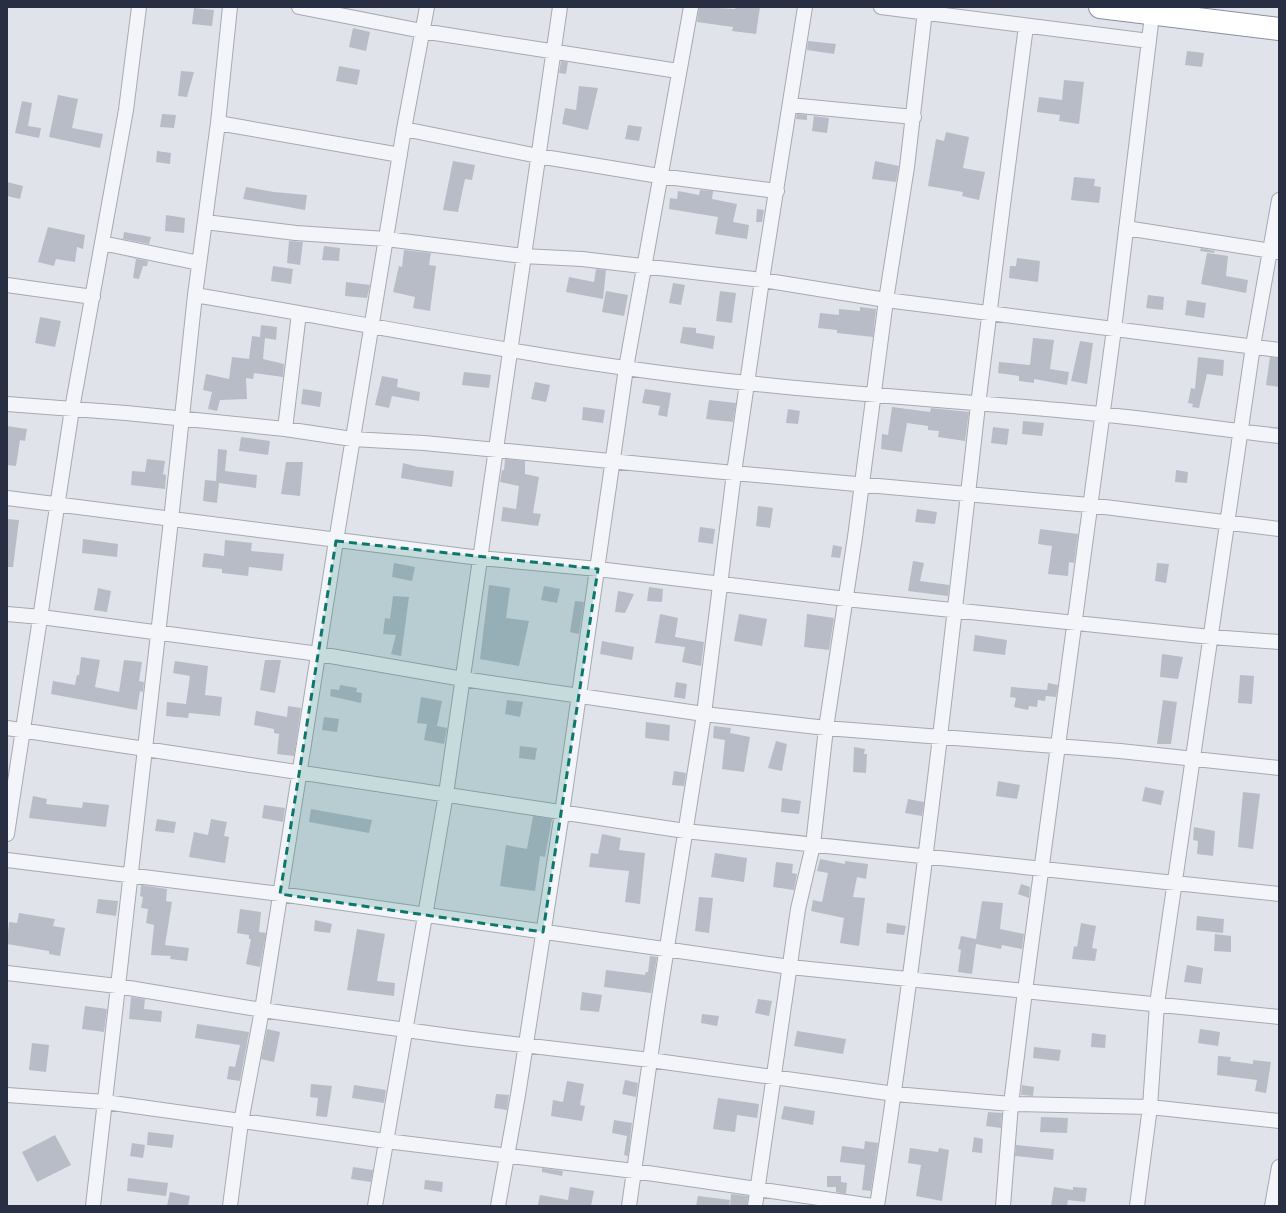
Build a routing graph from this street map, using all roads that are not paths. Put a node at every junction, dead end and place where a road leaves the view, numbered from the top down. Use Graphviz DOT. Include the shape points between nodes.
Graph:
graph roads {
  1 [pos="139,7"];
  2 [pos="230,7"];
  3 [pos="299,7"];
  4 [pos="426,7"];
  5 [pos="560,7"];
  6 [pos="691,7"];
  7 [pos="805,7"];
  8 [pos="881,7"];
  9 [pos="1100,7"];
  10 [pos="1226,7"];
  11 [pos="1153,10"];
  12 [pos="925,11"];
  13 [pos="1279,14"];
  14 [pos="1026,26"];
  15 [pos="1279,29"];
  16 [pos="422,31"];
  17 [pos="1149,40"];
  18 [pos="553,53"];
  19 [pos="678,71"];
  20 [pos="790,105"];
  21 [pos="914,117"];
  22 [pos="218,123"];
  23 [pos="404,129"];
  24 [pos="400,155"];
  25 [pos="538,156"];
  26 [pos="659,176"];
  27 [pos="777,191"];
  28 [pos="1279,200"];
  29 [pos="205,222"];
  30 [pos="1126,228"];
  31 [pos="386,239"];
  32 [pos="102,243"];
  33 [pos="1275,252"];
  34 [pos="523,256"];
  35 [pos="199,263"];
  36 [pos="644,267"];
  37 [pos="762,280"];
  38 [pos="7,285"];
  39 [pos="195,295"];
  40 [pos="93,297"];
  41 [pos="886,300"];
  42 [pos="299,313"];
  43 [pos="990,314"];
  44 [pos="372,327"];
  45 [pos="1114,329"];
  46 [pos="1253,346"];
  47 [pos="509,350"];
  48 [pos="1279,350"];
  49 [pos="626,368"];
  50 [pos="747,383"];
  51 [pos="873,394"];
  52 [pos="979,403"];
  53 [pos="7,404"];
  54 [pos="72,409"];
  55 [pos="1102,414"];
  56 [pos="180,420"];
  57 [pos="284,429"];
  58 [pos="1241,432"];
  59 [pos="1279,436"];
  60 [pos="352,439"];
  61 [pos="496,449"];
  62 [pos="613,461"];
  63 [pos="734,473"];
  64 [pos="861,484"];
  65 [pos="969,495"];
  66 [pos="7,498"];
  67 [pos="58,504"];
  68 [pos="1089,505"];
  69 [pos="171,520"];
  70 [pos="1228,522"];
  71 [pos="1279,528"];
  72 [pos="336,541"];
  73 [pos="480,558"];
  74 [pos="598,569"];
  75 [pos="721,584"];
  76 [pos="846,599"];
  77 [pos="956,609"];
  78 [pos="7,614"];
  79 [pos="41,617"];
  80 [pos="1074,622"];
  81 [pos="158,633"];
  82 [pos="1211,637"];
  83 [pos="1279,642"];
  84 [pos="319,654"];
  85 [pos="463,679"];
  86 [pos="579,697"];
  87 [pos="704,714"];
  88 [pos="7,728"];
  89 [pos="826,728"];
  90 [pos="23,730"];
  91 [pos="941,737"];
  92 [pos="1057,746"];
  93 [pos="145,748"];
  94 [pos="1192,758"];
  95 [pos="1279,768"];
  96 [pos="300,772"];
  97 [pos="446,794"];
  98 [pos="562,813"];
  99 [pos="685,831"];
  100 [pos="7,834"];
  101 [pos="812,845"];
  102 [pos="925,857"];
  103 [pos="7,860"];
  104 [pos="1040,870"];
  105 [pos="130,877"];
  106 [pos="1174,884"];
  107 [pos="280,894"];
  108 [pos="1279,894"];
  109 [pos="425,916"];
  110 [pos="542,932"];
  111 [pos="667,950"];
  112 [pos="790,967"];
  113 [pos="7,973"];
  114 [pos="908,980"];
  115 [pos="117,986"];
  116 [pos="1025,991"];
  117 [pos="1157,1004"];
  118 [pos="262,1010"];
  119 [pos="1279,1017"];
  120 [pos="405,1029"];
  121 [pos="526,1046"];
  122 [pos="650,1060"];
  123 [pos="773,1076"];
  124 [pos="894,1094"];
  125 [pos="7,1095"];
  126 [pos="105,1102"];
  127 [pos="1011,1104"];
  128 [pos="1150,1107"];
  129 [pos="1279,1121"];
  130 [pos="241,1122"];
  131 [pos="386,1141"];
  132 [pos="507,1154"];
  133 [pos="1279,1167"];
  134 [pos="634,1171"];
  135 [pos="757,1190"];
  136 [pos="93,1206"];
  137 [pos="230,1206"];
  138 [pos="375,1206"];
  139 [pos="498,1206"];
  140 [pos="629,1206"];
  141 [pos="755,1206"];
  142 [pos="873,1206"];
  143 [pos="877,1206"];
  144 [pos="1003,1206"];
  145 [pos="1137,1206"];
  146 [pos="1272,1206"];
  1 -- 32 [label="street" via="126,110"];
  2 -- 22 [label="street"];
  3 -- 16 [label="street"];
  4 -- 16 [label="street"];
  5 -- 18 [label="street"];
  6 -- 19 [label="street"];
  7 -- 20 [label="street"];
  8 -- 12 [label="street"];
  9 -- 11 [label="highway"];
  10 -- 13 [label="highway"];
  11 -- 15 [label="highway"];
  11 -- 17 [label="street"];
  12 -- 14 [label="street"];
  12 -- 21 [label="street"];
  14 -- 17 [label="street"];
  14 -- 43 [label="street"];
  16 -- 18 [label="street"];
  16 -- 23 [label="street"];
  17 -- 30 [label="street"];
  18 -- 19 [label="street"];
  18 -- 25 [label="street"];
  19 -- 26 [label="street"];
  20 -- 21 [label="street"];
  20 -- 27 [label="street"];
  21 -- 41 [label="street"];
  22 -- 24 [label="street"];
  22 -- 29 [label="street"];
  23 -- 24 [label="street"];
  23 -- 25 [label="street"];
  24 -- 31 [label="street"];
  25 -- 26 [label="street"];
  25 -- 34 [label="street"];
  26 -- 27 [label="street"];
  26 -- 36 [label="street"];
  27 -- 37 [label="street"];
  28 -- 33 [label="street"];
  29 -- 31 [label="street" via="296,233"];
  29 -- 35 [label="street"];
  30 -- 33 [label="street"];
  30 -- 45 [label="street"];
  31 -- 34 [label="street"];
  31 -- 44 [label="street"];
  32 -- 35 [label="street"];
  32 -- 40 [label="street"];
  33 -- 46 [label="street"];
  34 -- 36 [label="street" via="582,259"];
  34 -- 47 [label="street"];
  35 -- 39 [label="street"];
  36 -- 37 [label="street"];
  36 -- 49 [label="street"];
  37 -- 41 [label="street"];
  37 -- 50 [label="street"];
  38 -- 40 [label="street"];
  39 -- 42 [label="street"];
  39 -- 56 [label="street"];
  40 -- 54 [label="street"];
  41 -- 43 [label="street"];
  41 -- 51 [label="street"];
  42 -- 44 [label="street"];
  42 -- 57 [label="street"];
  43 -- 45 [label="street"];
  43 -- 52 [label="street"];
  44 -- 47 [label="street"];
  44 -- 60 [label="street"];
  45 -- 46 [label="street"];
  45 -- 55 [label="street"];
  46 -- 48 [label="street"];
  46 -- 58 [label="street"];
  47 -- 49 [label="street"];
  47 -- 61 [label="street"];
  49 -- 50 [label="street"];
  49 -- 62 [label="street"];
  50 -- 51 [label="street"];
  50 -- 63 [label="street"];
  51 -- 52 [label="street"];
  51 -- 64 [label="street"];
  52 -- 55 [label="street"];
  52 -- 65 [label="street"];
  53 -- 54 [label="street"];
  54 -- 56 [label="street"];
  54 -- 67 [label="street"];
  55 -- 58 [label="street"];
  55 -- 68 [label="street"];
  56 -- 57 [label="street"];
  56 -- 69 [label="street"];
  57 -- 60 [label="street"];
  58 -- 59 [label="street"];
  58 -- 70 [label="street"];
  60 -- 61 [label="street"];
  60 -- 72 [label="street"];
  61 -- 62 [label="street"];
  61 -- 73 [label="street"];
  62 -- 63 [label="street"];
  62 -- 74 [label="street"];
  63 -- 64 [label="street"];
  63 -- 75 [label="street"];
  64 -- 65 [label="street"];
  64 -- 76 [label="street"];
  65 -- 68 [label="street"];
  65 -- 77 [label="street"];
  66 -- 67 [label="street"];
  67 -- 69 [label="street"];
  67 -- 79 [label="street"];
  68 -- 70 [label="street"];
  68 -- 80 [label="street"];
  69 -- 72 [label="street"];
  69 -- 81 [label="street"];
  70 -- 71 [label="street"];
  70 -- 82 [label="street"];
  72 -- 73 [label="street"];
  72 -- 84 [label="street"];
  73 -- 74 [label="street"];
  73 -- 85 [label="street"];
  74 -- 75 [label="street"];
  74 -- 86 [label="street"];
  75 -- 76 [label="street"];
  75 -- 87 [label="street"];
  76 -- 77 [label="street"];
  76 -- 89 [label="street"];
  77 -- 80 [label="street"];
  77 -- 91 [label="street"];
  78 -- 79 [label="street"];
  79 -- 81 [label="street"];
  79 -- 90 [label="street"];
  80 -- 82 [label="street"];
  80 -- 92 [label="street"];
  81 -- 84 [label="street"];
  81 -- 93 [label="street"];
  82 -- 83 [label="street"];
  82 -- 94 [label="street"];
  84 -- 85 [label="street"];
  84 -- 96 [label="street"];
  85 -- 86 [label="street"];
  85 -- 97 [label="street"];
  86 -- 87 [label="street"];
  86 -- 98 [label="street"];
  87 -- 89 [label="street"];
  87 -- 99 [label="street"];
  88 -- 90 [label="street"];
  89 -- 91 [label="street"];
  89 -- 101 [label="street"];
  90 -- 93 [label="street"];
  90 -- 100 [label="street"];
  91 -- 92 [label="street"];
  91 -- 102 [label="street"];
  92 -- 94 [label="street"];
  92 -- 104 [label="street"];
  93 -- 96 [label="street"];
  93 -- 105 [label="street"];
  94 -- 95 [label="street"];
  94 -- 106 [label="street"];
  96 -- 97 [label="street"];
  96 -- 107 [label="street"];
  97 -- 98 [label="street"];
  97 -- 109 [label="street"];
  98 -- 99 [label="street"];
  98 -- 110 [label="street"];
  99 -- 101 [label="street"];
  99 -- 111 [label="street"];
  101 -- 102 [label="street"];
  101 -- 112 [label="street" via="798,909"];
  102 -- 104 [label="street"];
  102 -- 114 [label="street"];
  103 -- 105 [label="street"];
  104 -- 106 [label="street"];
  104 -- 116 [label="street"];
  105 -- 107 [label="street"];
  105 -- 115 [label="street"];
  106 -- 108 [label="street"];
  106 -- 117 [label="street"];
  107 -- 109 [label="street"];
  107 -- 118 [label="street"];
  109 -- 110 [label="street"];
  109 -- 120 [label="street"];
  110 -- 111 [label="street"];
  110 -- 121 [label="street"];
  111 -- 112 [label="street"];
  111 -- 122 [label="street"];
  112 -- 114 [label="street"];
  112 -- 123 [label="street"];
  113 -- 115 [label="street"];
  114 -- 116 [label="street"];
  114 -- 124 [label="street"];
  115 -- 118 [label="street"];
  115 -- 126 [label="street"];
  116 -- 117 [label="street"];
  116 -- 127 [label="street"];
  117 -- 119 [label="street"];
  117 -- 128 [label="street"];
  118 -- 120 [label="street"];
  118 -- 130 [label="street"];
  120 -- 121 [label="street"];
  120 -- 131 [label="street"];
  121 -- 122 [label="street"];
  121 -- 132 [label="street"];
  122 -- 123 [label="street"];
  122 -- 134 [label="street"];
  123 -- 124 [label="street"];
  123 -- 135 [label="street"];
  124 -- 127 [label="street"];
  124 -- 143 [label="street"];
  125 -- 126 [label="street"];
  126 -- 130 [label="street"];
  126 -- 136 [label="street"];
  127 -- 128 [label="street"];
  127 -- 144 [label="street"];
  128 -- 129 [label="street"];
  128 -- 145 [label="street"];
  130 -- 131 [label="street"];
  130 -- 137 [label="street"];
  131 -- 132 [label="street"];
  131 -- 138 [label="street"];
  132 -- 134 [label="street"];
  132 -- 139 [label="street"];
  133 -- 146 [label="street"];
  134 -- 135 [label="street"];
  134 -- 140 [label="street"];
  135 -- 141 [label="street"];
  135 -- 142 [label="street"];
}
